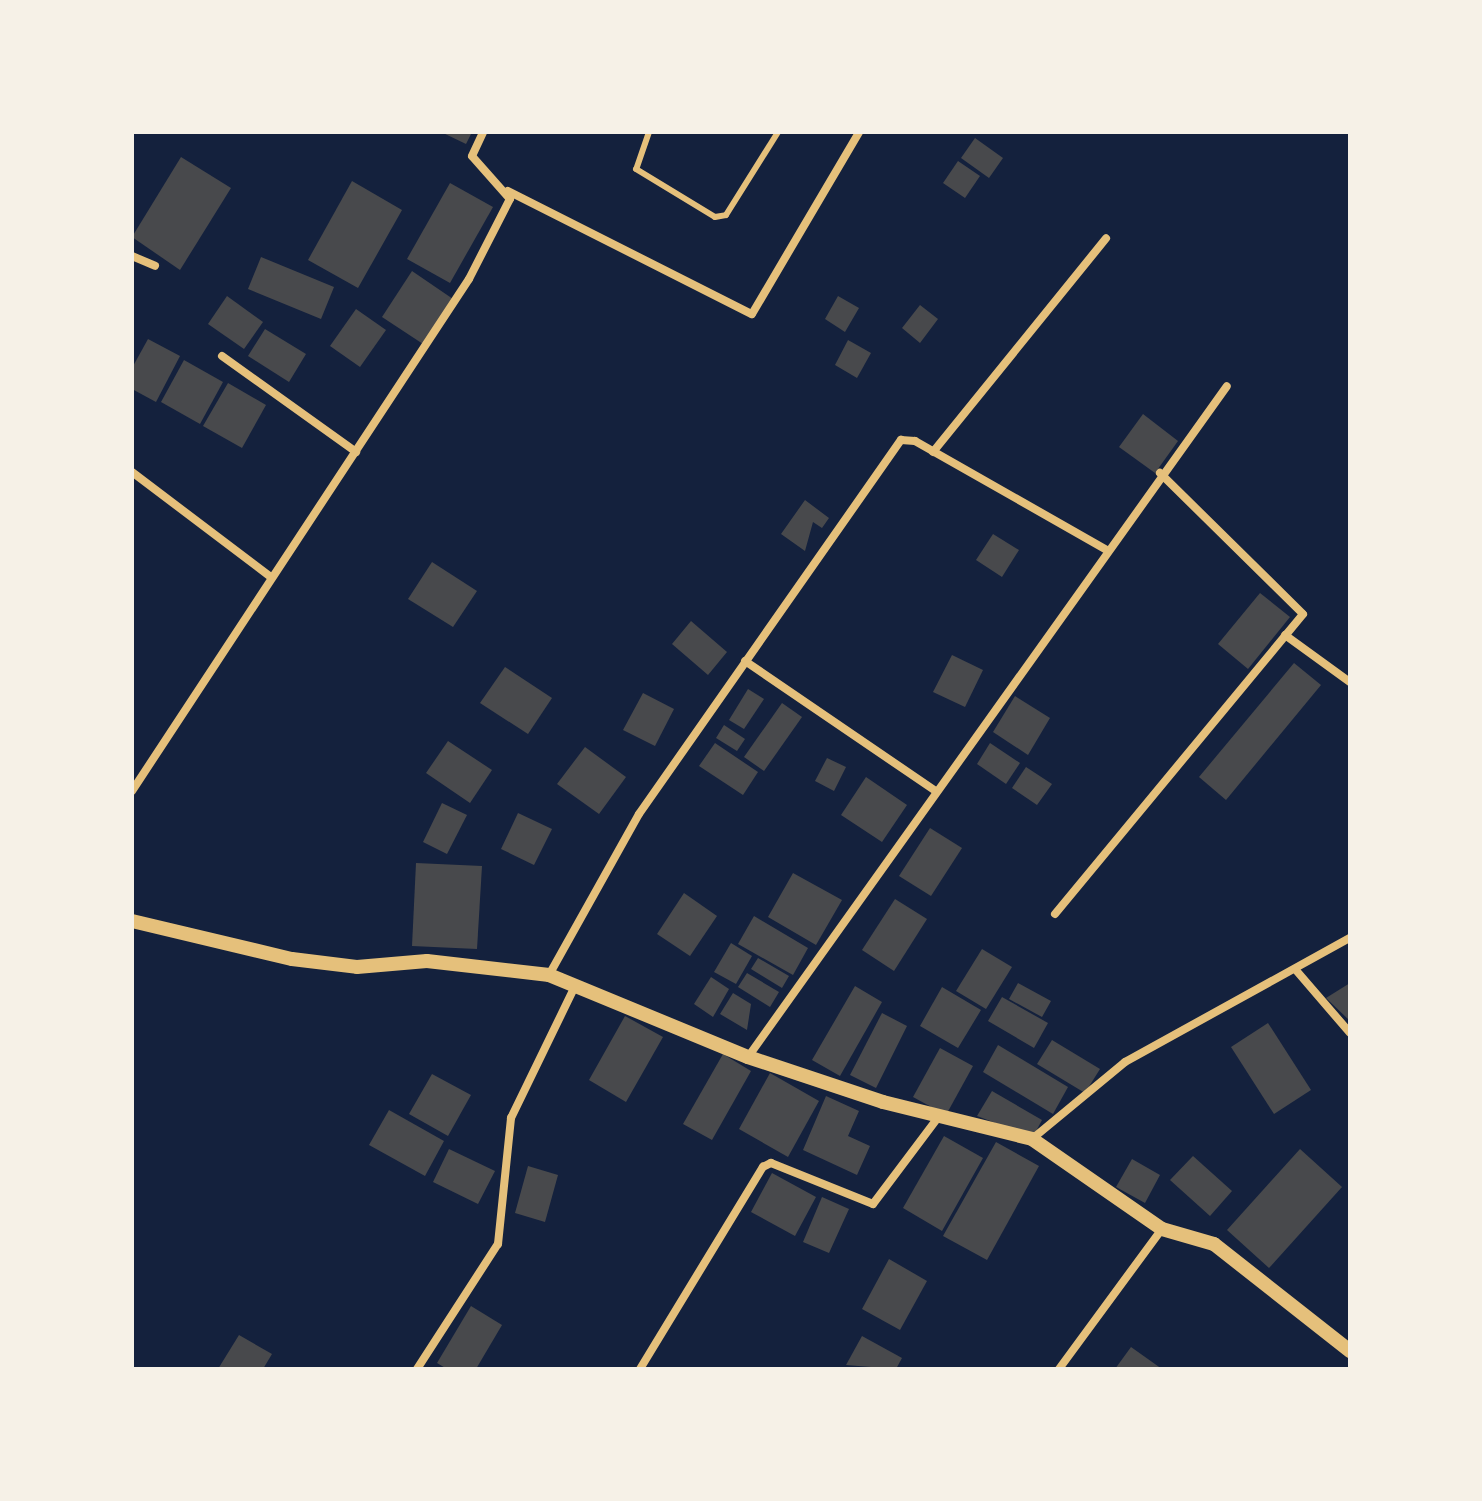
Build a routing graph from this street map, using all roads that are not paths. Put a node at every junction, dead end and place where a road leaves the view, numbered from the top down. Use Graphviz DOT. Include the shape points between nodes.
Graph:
graph roads {
  1 [pos="483,132"];
  2 [pos="649,132"];
  3 [pos="778,132"];
  4 [pos="859,132"];
  5 [pos="508,191"];
  6 [pos="1106,238"];
  7 [pos="132,256"];
  8 [pos="155,266"];
  9 [pos="222,356"];
  10 [pos="1227,386"];
  11 [pos="356,452"];
  12 [pos="933,452"];
  13 [pos="132,472"];
  14 [pos="1160,473"];
  15 [pos="1105,549"];
  16 [pos="271,577"];
  17 [pos="1285,635"];
  18 [pos="745,661"];
  19 [pos="1350,682"];
  20 [pos="934,790"];
  21 [pos="132,791"];
  22 [pos="1055,914"];
  23 [pos="132,921"];
  24 [pos="1350,938"];
  25 [pos="1295,969"];
  26 [pos="549,975"];
  27 [pos="575,986"];
  28 [pos="1350,1033"];
  29 [pos="748,1057"];
  30 [pos="939,1116"];
  31 [pos="1032,1139"];
  32 [pos="1162,1229"];
  33 [pos="1350,1351"];
  34 [pos="417,1369"];
  35 [pos="640,1369"];
  36 [pos="1059,1369"];
  1 -- 5 [label="street" via="472,156"];
  2 -- 3 [label="lane" via="636,169 715,217 726,215"];
  4 -- 5 [label="street" via="752,314"];
  5 -- 11 [label="street" via="509,205 469,279"];
  6 -- 12 [label="street"];
  7 -- 8 [label="street"];
  9 -- 11 [label="street"];
  10 -- 14 [label="street"];
  11 -- 16 [label="street"];
  12 -- 15 [label="street"];
  12 -- 18 [label="street" via="910,439 898,443"];
  13 -- 16 [label="street"];
  14 -- 15 [label="street"];
  14 -- 17 [label="street" via="1303,611"];
  15 -- 20 [label="street"];
  16 -- 21 [label="street"];
  17 -- 19 [label="street"];
  17 -- 22 [label="street"];
  18 -- 20 [label="street"];
  18 -- 26 [label="street" via="639,814"];
  20 -- 29 [label="street"];
  23 -- 26 [label="street" via="292,959 357,967 427,961"];
  24 -- 25 [label="street"];
  25 -- 28 [label="street"];
  25 -- 31 [label="street" via="1125,1062"];
  26 -- 27 [label="street"];
  27 -- 29 [label="street"];
  27 -- 34 [label="street" via="511,1118 498,1244"];
  29 -- 30 [label="street"];
  30 -- 31 [label="street"];
  30 -- 35 [label="street" via="873,1204 767,1163"];
  31 -- 32 [label="street"];
  32 -- 33 [label="street" via="1214,1244"];
  32 -- 36 [label="street"];
}
